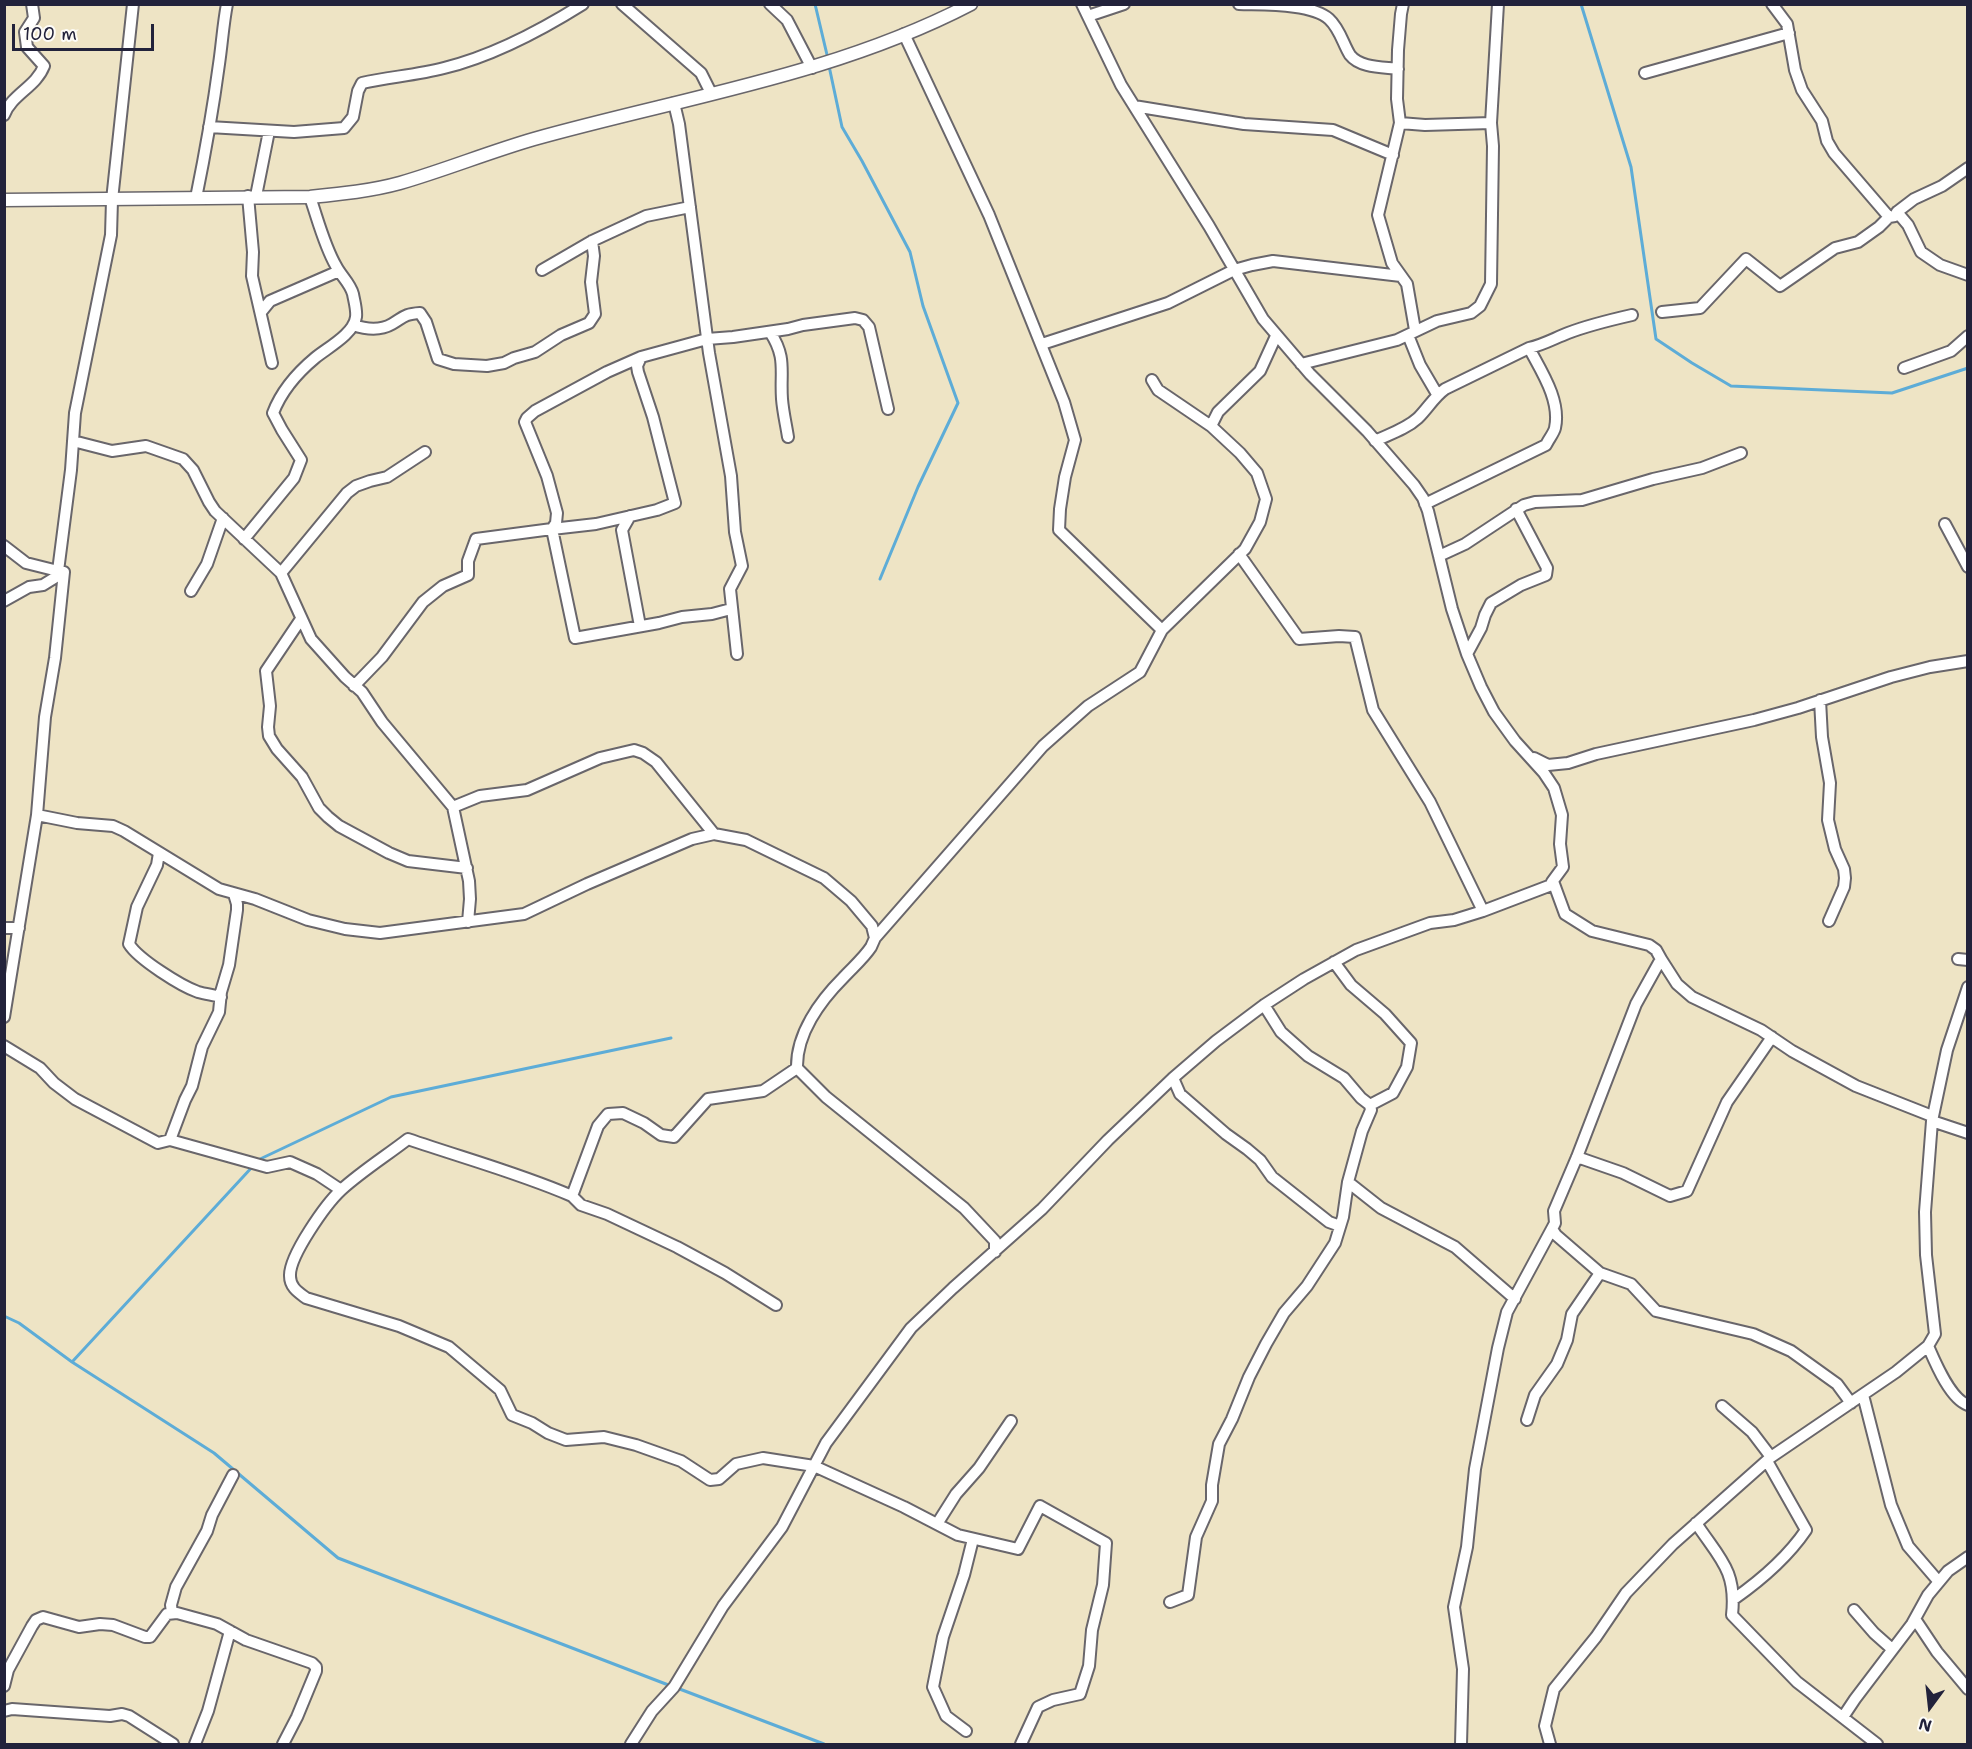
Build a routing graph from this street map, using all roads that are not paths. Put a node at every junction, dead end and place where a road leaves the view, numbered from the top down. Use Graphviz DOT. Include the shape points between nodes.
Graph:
graph roads {
  1 [pos="32,4"];
  2 [pos="133,4"];
  3 [pos="227,4"];
  4 [pos="583,4"];
  5 [pos="622,4"];
  6 [pos="770,4"];
  7 [pos="971,4"];
  8 [pos="1082,4"];
  9 [pos="1124,4"];
  10 [pos="1239,4"];
  11 [pos="1403,4"];
  12 [pos="1498,4"];
  13 [pos="1779,7"];
  14 [pos="1088,16"];
  15 [pos="1789,33"];
  16 [pos="904,34"];
  17 [pos="816,67"];
  18 [pos="1398,69"];
  19 [pos="1645,73"];
  20 [pos="711,93"];
  21 [pos="674,103"];
  22 [pos="1134,106"];
  23 [pos="4,115"];
  24 [pos="1400,123"];
  25 [pos="1491,123"];
  26 [pos="209,127"];
  27 [pos="269,131"];
  28 [pos="1393,155"];
  29 [pos="1968,168"];
  30 [pos="252,196"];
  31 [pos="310,197"];
  32 [pos="196,198"];
  33 [pos="4,200"];
  34 [pos="112,200"];
  35 [pos="690,207"];
  36 [pos="1893,214"];
  37 [pos="592,241"];
  38 [pos="542,270"];
  39 [pos="1234,270"];
  40 [pos="339,271"];
  41 [pos="1968,275"];
  42 [pos="1401,276"];
  43 [pos="261,312"];
  44 [pos="1662,312"];
  45 [pos="1632,315"];
  46 [pos="353,325"];
  47 [pos="770,332"];
  48 [pos="1411,333"];
  49 [pos="1276,336"];
  50 [pos="1968,336"];
  51 [pos="707,339"];
  52 [pos="1042,344"];
  53 [pos="1529,348"];
  54 [pos="641,357"];
  55 [pos="272,363"];
  56 [pos="1301,364"];
  57 [pos="1904,368"];
  58 [pos="1152,380"];
  59 [pos="1437,394"];
  60 [pos="888,410"];
  61 [pos="1211,426"];
  62 [pos="788,437"];
  63 [pos="73,441"];
  64 [pos="1375,441"];
  65 [pos="425,452"];
  66 [pos="1741,453"];
  67 [pos="1425,504"];
  68 [pos="1516,509"];
  69 [pos="630,516"];
  70 [pos="223,518"];
  71 [pos="1945,524"];
  72 [pos="552,529"];
  73 [pos="244,539"];
  74 [pos="4,546"];
  75 [pos="1239,555"];
  76 [pos="1439,556"];
  77 [pos="1968,567"];
  78 [pos="62,571"];
  79 [pos="281,573"];
  80 [pos="191,591"];
  81 [pos="4,601"];
  82 [pos="731,609"];
  83 [pos="301,619"];
  84 [pos="640,626"];
  85 [pos="1162,630"];
  86 [pos="736,654"];
  87 [pos="1467,654"];
  88 [pos="1968,661"];
  89 [pos="354,686"];
  90 [pos="1820,700"];
  91 [pos="1528,755"];
  92 [pos="453,807"];
  93 [pos="37,815"];
  94 [pos="714,834"];
  95 [pos="159,853"];
  96 [pos="467,868"];
  97 [pos="1554,885"];
  98 [pos="234,894"];
  99 [pos="1483,911"];
  100 [pos="1829,921"];
  101 [pos="468,922"];
  102 [pos="4,928"];
  103 [pos="20,928"];
  104 [pos="874,939"];
  105 [pos="1661,959"];
  106 [pos="1334,962"];
  107 [pos="8,973"];
  108 [pos="1968,987"];
  109 [pos="221,997"];
  110 [pos="1264,1005"];
  111 [pos="4,1017"];
  112 [pos="1772,1037"];
  113 [pos="4,1046"];
  114 [pos="797,1068"];
  115 [pos="1173,1078"];
  116 [pos="1370,1105"];
  117 [pos="1932,1119"];
  118 [pos="1968,1132"];
  119 [pos="171,1140"];
  120 [pos="1577,1157"];
  121 [pos="1348,1182"];
  122 [pos="340,1190"];
  123 [pos="572,1196"];
  124 [pos="1555,1223"];
  125 [pos="1340,1226"];
  126 [pos="995,1246"];
  127 [pos="1600,1273"];
  128 [pos="1515,1299"];
  129 [pos="776,1305"];
  130 [pos="1928,1346"];
  131 [pos="1863,1395"];
  132 [pos="1851,1403"];
  133 [pos="1968,1405"];
  134 [pos="1722,1406"];
  135 [pos="1527,1420"];
  136 [pos="1011,1421"];
  137 [pos="1769,1459"];
  138 [pos="814,1466"];
  139 [pos="233,1475"];
  140 [pos="1696,1523"];
  141 [pos="937,1524"];
  142 [pos="973,1539"];
  143 [pos="1968,1557"];
  144 [pos="1939,1582"];
  145 [pos="1734,1599"];
  146 [pos="1170,1602"];
  147 [pos="1854,1610"];
  148 [pos="172,1613"];
  149 [pos="1915,1618"];
  150 [pos="230,1631"];
  151 [pos="1892,1649"];
  152 [pos="4,1686"];
  153 [pos="1968,1689"];
  154 [pos="4,1710"];
  155 [pos="1843,1718"];
  156 [pos="966,1731"];
  157 [pos="173,1744"];
  158 [pos="195,1744"];
  159 [pos="283,1744"];
  160 [pos="631,1744"];
  161 [pos="1021,1744"];
  162 [pos="1461,1744"];
  163 [pos="1550,1744"];
  164 [pos="1876,1744"];
  1 -- 23 [label="street" via="34,18 25,32 27,47 44,66"];
  2 -- 34 [label="street"];
  3 -- 26 [label="street"];
  4 -- 27 [label="street" via="479,57 444,68 362,83 353,117 344,128"];
  5 -- 20 [label="street" via="701,73"];
  6 -- 17 [label="street" via="787,20"];
  7 -- 16 [label="street"];
  8 -- 14 [label="street"];
  9 -- 14 [label="street"];
  10 -- 18 [label="street" via="1289,6 1313,12 1330,20 1350,55 1358,61"];
  11 -- 18 [label="street"];
  12 -- 25 [label="street"];
  13 -- 15 [label="street"];
  14 -- 22 [label="street"];
  15 -- 19 [label="street"];
  15 -- 36 [label="street" via="1802,90 1822,121 1827,141"];
  16 -- 17 [label="street"];
  16 -- 52 [label="street" via="989,215"];
  17 -- 20 [label="street"];
  18 -- 24 [label="street"];
  20 -- 21 [label="street"];
  21 -- 31 [label="street" via="532,139 399,183"];
  21 -- 35 [label="street"];
  22 -- 28 [label="street" via="1244,124 1333,130"];
  22 -- 39 [label="street"];
  24 -- 25 [label="street"];
  24 -- 28 [label="street"];
  25 -- 48 [label="street" via="1491,284 1477,310"];
  26 -- 27 [label="street"];
  26 -- 32 [label="street"];
  27 -- 30 [label="street"];
  28 -- 42 [label="street" via="1378,214 1392,263"];
  29 -- 36 [label="street"];
  30 -- 31 [label="street"];
  30 -- 32 [label="street"];
  30 -- 43 [label="street" via="252,276"];
  31 -- 40 [label="street"];
  32 -- 34 [label="street"];
  33 -- 34 [label="street"];
  34 -- 63 [label="street" via="111,235 75,413"];
  35 -- 37 [label="street" via="645,216"];
  35 -- 51 [label="street"];
  36 -- 41 [label="street" via="1908,225 1921,252 1940,265"];
  36 -- 44 [label="street" via="1858,242 1834,248 1780,286 1746,259 1700,308"];
  37 -- 38 [label="street"];
  37 -- 46 [label="street" via="595,314 589,323 535,352 504,363 487,366 438,359 420,313 369,329"];
  39 -- 42 [label="street" via="1273,261"];
  39 -- 49 [label="street"];
  39 -- 52 [label="street" via="1168,303"];
  40 -- 43 [label="street" via="270,301"];
  40 -- 46 [label="street" via="352,291 356,317"];
  42 -- 48 [label="street" via="1407,284"];
  43 -- 55 [label="street"];
  45 -- 53 [label="street"];
  46 -- 73 [label="street" via="301,371 277,403 273,413 301,460 294,478"];
  47 -- 51 [label="street"];
  47 -- 60 [label="street" via="855,318 863,320 869,327"];
  47 -- 62 [label="street" via="780,349"];
  48 -- 56 [label="street"];
  48 -- 59 [label="street" via="1420,365"];
  49 -- 56 [label="street"];
  49 -- 61 [label="street" via="1260,371 1218,412"];
  50 -- 57 [label="street" via="1951,351"];
  51 -- 54 [label="street"];
  51 -- 82 [label="street" via="742,566 730,589"];
  52 -- 85 [label="street" via="1075,440 1065,477 1059,530"];
  53 -- 59 [label="street"];
  53 -- 67 [label="street" via="1551,389 1554,404 1555,428 1546,445"];
  54 -- 69 [label="street" via="638,372 675,503"];
  54 -- 72 [label="street" via="526,418 526,428 547,476 557,513"];
  56 -- 64 [label="street"];
  58 -- 61 [label="street" via="1158,390"];
  59 -- 64 [label="street" via="1408,426"];
  61 -- 75 [label="street" via="1257,473 1266,499 1260,522"];
  63 -- 70 [label="street" via="112,451 146,446 183,459 193,470 208,502"];
  63 -- 78 [label="street"];
  64 -- 67 [label="street" via="1414,485"];
  65 -- 79 [label="street" via="387,477 356,486 347,493"];
  66 -- 68 [label="street" via="1702,468 1582,500 1535,502"];
  67 -- 76 [label="street"];
  68 -- 76 [label="street" via="1465,544"];
  68 -- 87 [label="street" via="1546,575 1491,603"];
  69 -- 72 [label="street"];
  69 -- 84 [label="street" via="622,530"];
  70 -- 73 [label="street"];
  70 -- 80 [label="street" via="207,564"];
  71 -- 77 [label="street"];
  72 -- 84 [label="street" via="575,638"];
  72 -- 89 [label="street" via="476,539 468,561 468,575 443,586 423,602 382,657"];
  73 -- 79 [label="street"];
  74 -- 78 [label="street" via="26,563"];
  75 -- 85 [label="street"];
  75 -- 99 [label="street" via="1299,639 1355,637 1373,710 1430,802"];
  76 -- 87 [label="street"];
  78 -- 81 [label="street" via="43,585 29,587"];
  78 -- 93 [label="street"];
  79 -- 83 [label="street"];
  82 -- 84 [label="street"];
  82 -- 86 [label="street"];
  83 -- 89 [label="street" via="311,639"];
  83 -- 96 [label="street" via="266,671 269,736 277,749 302,777 319,808 339,826 408,861"];
  85 -- 104 [label="street" via="1140,672 1088,706 1043,746"];
  87 -- 91 [label="street" via="1494,712"];
  88 -- 90 [label="street" via="1891,677"];
  89 -- 92 [label="street"];
  90 -- 91 [label="street" via="1754,720 1596,754 1568,764 1548,765"];
  90 -- 100 [label="street" via="1830,783 1828,820 1845,878"];
  91 -- 97 [label="street" via="1554,788 1562,815 1563,867 1552,882"];
  92 -- 94 [label="street" via="480,796 527,790 600,758 634,750 656,762"];
  92 -- 96 [label="street"];
  93 -- 95 [label="street" via="113,826"];
  93 -- 103 [label="street"];
  94 -- 101 [label="street" via="692,839 524,914"];
  94 -- 104 [label="street" via="746,840 824,878 872,926"];
  95 -- 98 [label="street"];
  95 -- 109 [label="street" via="158,865 137,907 129,944 143,959 181,983"];
  96 -- 101 [label="street"];
  97 -- 99 [label="street"];
  97 -- 105 [label="street" via="1565,914 1592,931 1648,945"];
  98 -- 101 [label="street" via="345,929 380,933"];
  98 -- 109 [label="street" via="237,910"];
  99 -- 106 [label="street" via="1430,923"];
  102 -- 103 [label="street"];
  103 -- 107 [label="street"];
  104 -- 114 [label="street" via="866,955 819,1006 803,1036"];
  105 -- 112 [label="street" via="1677,984 1692,997"];
  105 -- 120 [label="street" via="1636,1004"];
  106 -- 110 [label="street"];
  106 -- 116 [label="street" via="1351,985 1411,1043 1407,1067 1393,1093"];
  107 -- 111 [label="street"];
  108 -- 117 [label="street" via="1947,1050"];
  109 -- 119 [label="street" via="219,1012 202,1047"];
  110 -- 115 [label="street"];
  110 -- 116 [label="street" via="1281,1032 1308,1056 1344,1078"];
  112 -- 117 [label="street" via="1856,1086"];
  112 -- 120 [label="street" via="1727,1102 1687,1191 1670,1196 1623,1173"];
  113 -- 119 [label="street" via="40,1068 75,1099 114,1121 158,1143"];
  114 -- 123 [label="street" via="763,1091 708,1099 674,1137 661,1135 623,1113 608,1114 598,1126"];
  114 -- 126 [label="street" via="826,1097 964,1208"];
  115 -- 125 [label="street" via="1180,1094 1248,1149 1272,1177 1329,1222"];
  115 -- 126 [label="street" via="1042,1209 1009,1239"];
  116 -- 121 [label="street"];
  117 -- 118 [label="street"];
  117 -- 130 [label="street" via="1925,1212 1935,1334"];
  119 -- 122 [label="street" via="267,1167 290,1162"];
  120 -- 124 [label="street" via="1554,1211"];
  121 -- 125 [label="street"];
  121 -- 128 [label="street" via="1381,1208 1455,1247"];
  122 -- 123 [label="street" via="408,1139 534,1179"];
  122 -- 138 [label="street" via="316,1219 290,1275 293,1288 306,1298 399,1326 449,1347 500,1390 512,1415 566,1440 604,1437 636,1445 681,1461 710,1480 719,1479 736,1464 763,1458"];
  123 -- 129 [label="street" via="581,1205 725,1273"];
  124 -- 127 [label="street" via="1552,1229 1556,1235"];
  124 -- 128 [label="street"];
  125 -- 146 [label="street" via="1329,1255 1284,1313 1249,1377 1219,1444 1212,1501 1196,1538 1188,1595"];
  126 -- 138 [label="street" via="911,1328 826,1443"];
  127 -- 132 [label="street" via="1630,1284 1656,1311 1753,1334 1791,1350 1837,1384"];
  127 -- 135 [label="street" via="1572,1314 1557,1364 1535,1395"];
  128 -- 162 [label="street" via="1507,1312 1498,1347 1454,1607 1463,1669"];
  130 -- 131 [label="street"];
  130 -- 133 [label="street" via="1939,1372 1961,1403"];
  131 -- 132 [label="street"];
  131 -- 144 [label="street" via="1891,1505 1908,1546"];
  132 -- 137 [label="street"];
  134 -- 137 [label="street" via="1752,1432"];
  136 -- 141 [label="street"];
  137 -- 140 [label="street"];
  137 -- 145 [label="street" via="1806,1530 1793,1549"];
  138 -- 141 [label="street"];
  138 -- 160 [label="street" via="782,1527 723,1606 678,1680"];
  139 -- 148 [label="street" via="176,1587"];
  140 -- 145 [label="street" via="1730,1574"];
  140 -- 163 [label="street" via="1626,1593 1554,1689 1545,1726"];
  141 -- 142 [label="street"];
  142 -- 156 [label="street" via="943,1637 933,1687 945,1716"];
  142 -- 161 [label="street" via="1018,1549 1040,1506 1106,1543 1103,1586 1080,1694 1038,1707"];
  143 -- 144 [label="street"];
  144 -- 149 [label="street"];
  145 -- 155 [label="street" via="1732,1615 1797,1683"];
  147 -- 151 [label="street"];
  148 -- 150 [label="street"];
  148 -- 152 [label="street" via="167,1614 150,1637 114,1625 80,1627 43,1617 36,1620"];
  149 -- 151 [label="street"];
  149 -- 153 [label="street"];
  150 -- 158 [label="street"];
  150 -- 159 [label="street" via="316,1666"];
  151 -- 155 [label="street"];
  154 -- 157 [label="street" via="122,1714"];
  155 -- 164 [label="street"];
}
